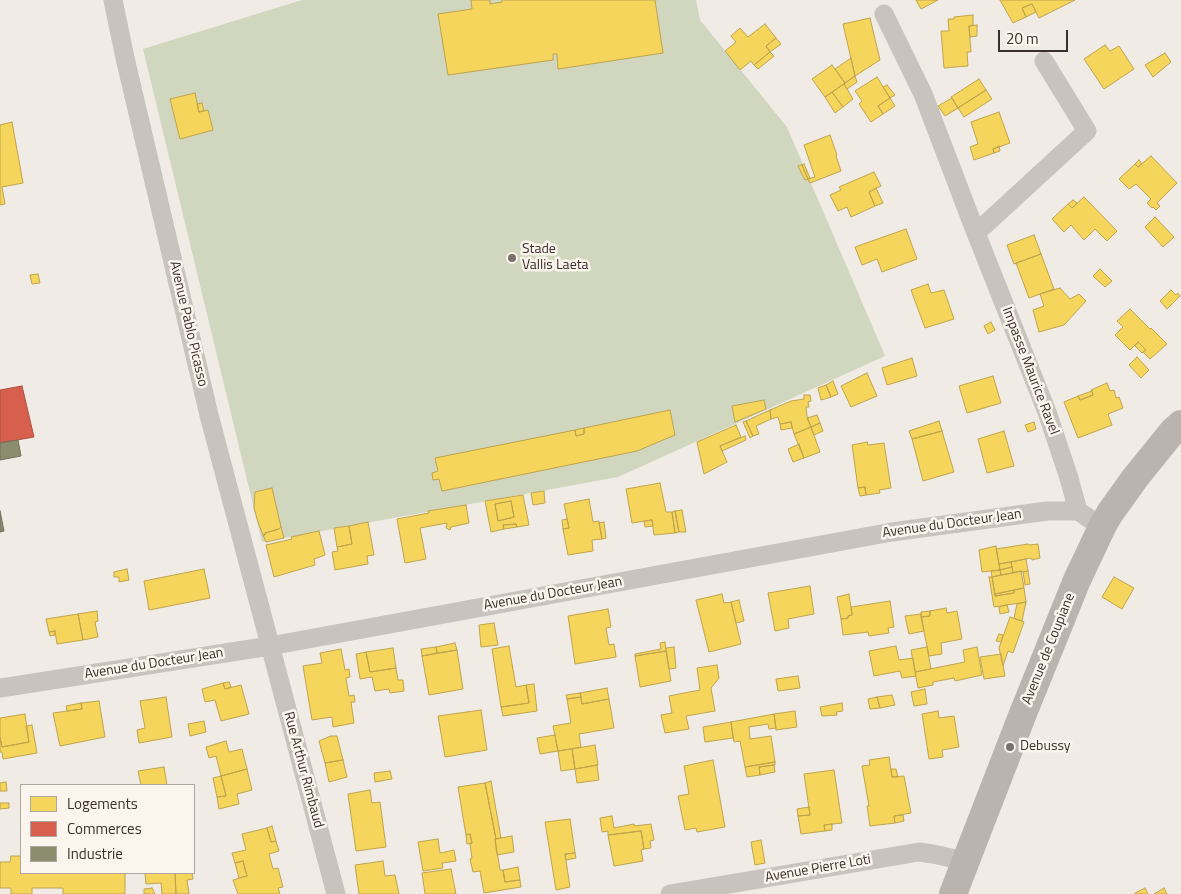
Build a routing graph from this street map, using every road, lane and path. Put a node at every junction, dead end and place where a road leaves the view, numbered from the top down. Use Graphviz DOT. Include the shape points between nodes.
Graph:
graph roads {
  1 [pos="113,0"];
  2 [pos="884,14"];
  3 [pos="1044,61"];
  4 [pos="976,233"];
  5 [pos="1181,424"];
  6 [pos="1078,511"];
  7 [pos="1103,525"];
  8 [pos="270,646"];
  9 [pos="0,688"];
  10 [pos="965,862"];
  11 [pos="336,894"];
  12 [pos="670,894"];
  13 [pos="953,894"];
  1 -- 8 [label="street, Avenue Pablo Picasso" via="207,405"];
  2 -- 4 [label="street, Impasse Maurice Ravel" via="923,94"];
  3 -- 4 [label="street" via="1087,131"];
  4 -- 6 [label="street, Impasse Maurice Ravel" via="1047,412"];
  5 -- 7 [label="main road, Avenue de Coupiane" via="1135,478"];
  6 -- 7 [label="street, Avenue du Docteur Jean"];
  6 -- 8 [label="street, Avenue du Docteur Jean" via="1047,511 892,532"];
  7 -- 10 [label="main road, Avenue de Coupiane" via="1077,580"];
  8 -- 9 [label="street, Avenue du Docteur Jean"];
  8 -- 11 [label="street, Rue Arthur Rimbaud"];
  10 -- 12 [label="street, Avenue Pierre Loti" via="919,852"];
  10 -- 13 [label="main road, Avenue de Coupiane"];
}
